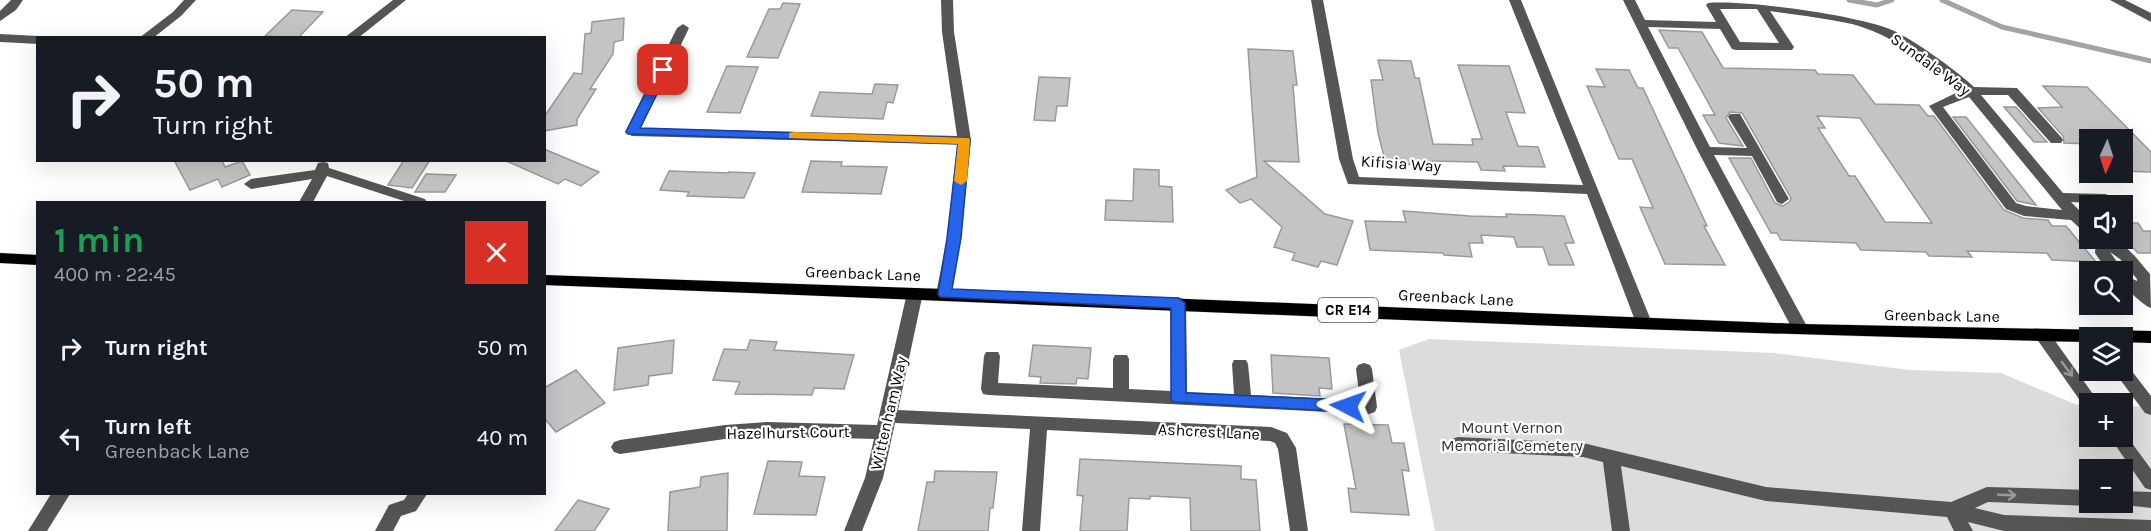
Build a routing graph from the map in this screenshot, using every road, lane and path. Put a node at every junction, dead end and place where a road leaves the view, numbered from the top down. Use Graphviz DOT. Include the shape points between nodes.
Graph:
graph roads {
  1 [pos="17,0"];
  2 [pos="190,0"];
  3 [pos="400,0"];
  4 [pos="947,0"];
  5 [pos="1317,0"];
  6 [pos="1515,0"];
  7 [pos="1629,0"];
  8 [pos="2116,0"];
  9 [pos="1761,6"];
  10 [pos="0,17"];
  11 [pos="2151,18"];
  12 [pos="1641,23"];
  13 [pos="1723,26"];
  14 [pos="683,28"];
  15 [pos="148,36"];
  16 [pos="353,36"];
  17 [pos="0,38"];
  18 [pos="36,40"];
  19 [pos="1971,91"];
  20 [pos="1735,117"];
  21 [pos="964,140"];
  22 [pos="2055,140"];
  23 [pos="1705,151"];
  24 [pos="1756,152"];
  25 [pos="323,168"];
  26 [pos="250,184"];
  27 [pos="1592,190"];
  28 [pos="2060,196"];
  29 [pos="2079,197"];
  30 [pos="1782,199"];
  31 [pos="306,201"];
  32 [pos="417,201"];
  33 [pos="2075,216"];
  34 [pos="2079,220"];
  35 [pos="2116,249"];
  36 [pos="0,258"];
  37 [pos="36,260"];
  38 [pos="546,280"];
  39 [pos="2133,287"];
  40 [pos="915,293"];
  41 [pos="945,294"];
  42 [pos="2146,296"];
  43 [pos="1178,303"];
  44 [pos="1644,323"];
  45 [pos="1801,330"];
  46 [pos="2042,335"];
  47 [pos="2079,336"];
  48 [pos="2133,337"];
  49 [pos="2151,337"];
  50 [pos="992,356"];
  51 [pos="1121,359"];
  52 [pos="1240,364"];
  53 [pos="1364,369"];
  54 [pos="2130,381"];
  55 [pos="2084,393"];
  56 [pos="1121,394"];
  57 [pos="1179,398"];
  58 [pos="1243,400"];
  59 [pos="2151,408"];
  60 [pos="1039,423"];
  61 [pos="886,424"];
  62 [pos="1458,444"];
  63 [pos="620,447"];
  64 [pos="2125,447"];
  65 [pos="1611,458"];
  66 [pos="2151,483"];
  67 [pos="60,495"];
  68 [pos="417,495"];
  69 [pos="2079,498"];
  70 [pos="2133,499"];
  71 [pos="2151,500"];
  72 [pos="1952,510"];
  73 [pos="2151,528"];
  74 [pos="37,531"];
  75 [pos="384,531"];
  76 [pos="853,531"];
  77 [pos="1031,531"];
  78 [pos="1299,531"];
  79 [pos="1621,531"];
  80 [pos="1964,531"];
  1 -- 10 [label="street"];
  2 -- 15 [label="street"];
  3 -- 16 [label="street"];
  4 -- 21 [label="street"];
  5 -- 27 [label="street, Kifisia Way" via="1353,181"];
  6 -- 27 [label="street"];
  7 -- 12 [label="street"];
  8 -- 11 [label="street"];
  9 -- 13 [label="street, Sundale Way" via="1712,5"];
  9 -- 13 [label="street" via="1788,47 1736,46"];
  9 -- 19 [label="street, Sundale Way" via="1855,21 1890,33"];
  12 -- 13 [label="street"];
  12 -- 23 [label="street"];
  14 -- 21 [label="street" via="632,132"];
  17 -- 18 [label="street"];
  19 -- 22 [label="street" via="2012,91"];
  19 -- 28 [label="street, Sundale Way"];
  19 -- 33 [label="street" via="1935,106 2003,199 2024,211"];
  20 -- 24 [label="street"];
  21 -- 41 [label="street"];
  23 -- 24 [label="street"];
  23 -- 45 [label="street"];
  24 -- 30 [label="street"];
  25 -- 26 [label="street"];
  25 -- 31 [label="street"];
  25 -- 32 [label="street"];
  27 -- 44 [label="street"];
  28 -- 29 [label="street"];
  28 -- 33 [label="street, Sundale Way"];
  33 -- 34 [label="street, Sundale Way"];
  35 -- 42 [label="street" via="2145,278"];
  36 -- 37 [label="main road"];
  38 -- 40 [label="main road, Greenback Lane / CR E14"];
  39 -- 42 [label="street"];
  40 -- 41 [label="main road, Greenback Lane / CR E14"];
  40 -- 61 [label="street, Wittenham Way"];
  41 -- 43 [label="main road, Greenback Lane / CR E14"];
  43 -- 44 [label="main road, Greenback Lane / CR E14"];
  43 -- 57 [label="street"];
  44 -- 45 [label="main road, Greenback Lane / CR E14"];
  45 -- 46 [label="main road, Greenback Lane / CR E14"];
  46 -- 47 [label="main road, Greenback Lane / CR E14"];
  46 -- 55 [label="street, one-way"];
  48 -- 49 [label="main road, Greenback Lane / CR E14"];
  50 -- 56 [label="street" via="989,389"];
  51 -- 56 [label="street"];
  52 -- 58 [label="street"];
  53 -- 58 [label="street" via="1369,407"];
  54 -- 59 [label="street"];
  56 -- 57 [label="street"];
  57 -- 58 [label="street"];
  60 -- 61 [label="street, Ashcrest Lane"];
  60 -- 77 [label="street"];
  60 -- 78 [label="street, Ashcrest Lane" via="1271,434 1281,438 1287,448"];
  61 -- 63 [label="street, Hazelhurst Court" via="725,432"];
  61 -- 76 [label="street, Wittenham Way" via="874,478"];
  62 -- 65 [label="street" via="1583,450"];
  64 -- 66 [label="street"];
  65 -- 72 [label="street" via="1766,494"];
  65 -- 79 [label="street"];
  67 -- 74 [label="street"];
  68 -- 75 [label="street" via="410,506 395,510"];
  72 -- 69 [label="street, one-way" via="1987,494"];
  70 -- 71 [label="street"];
  72 -- 73 [label="street" via="2004,523"];
  72 -- 80 [label="street"];
}
